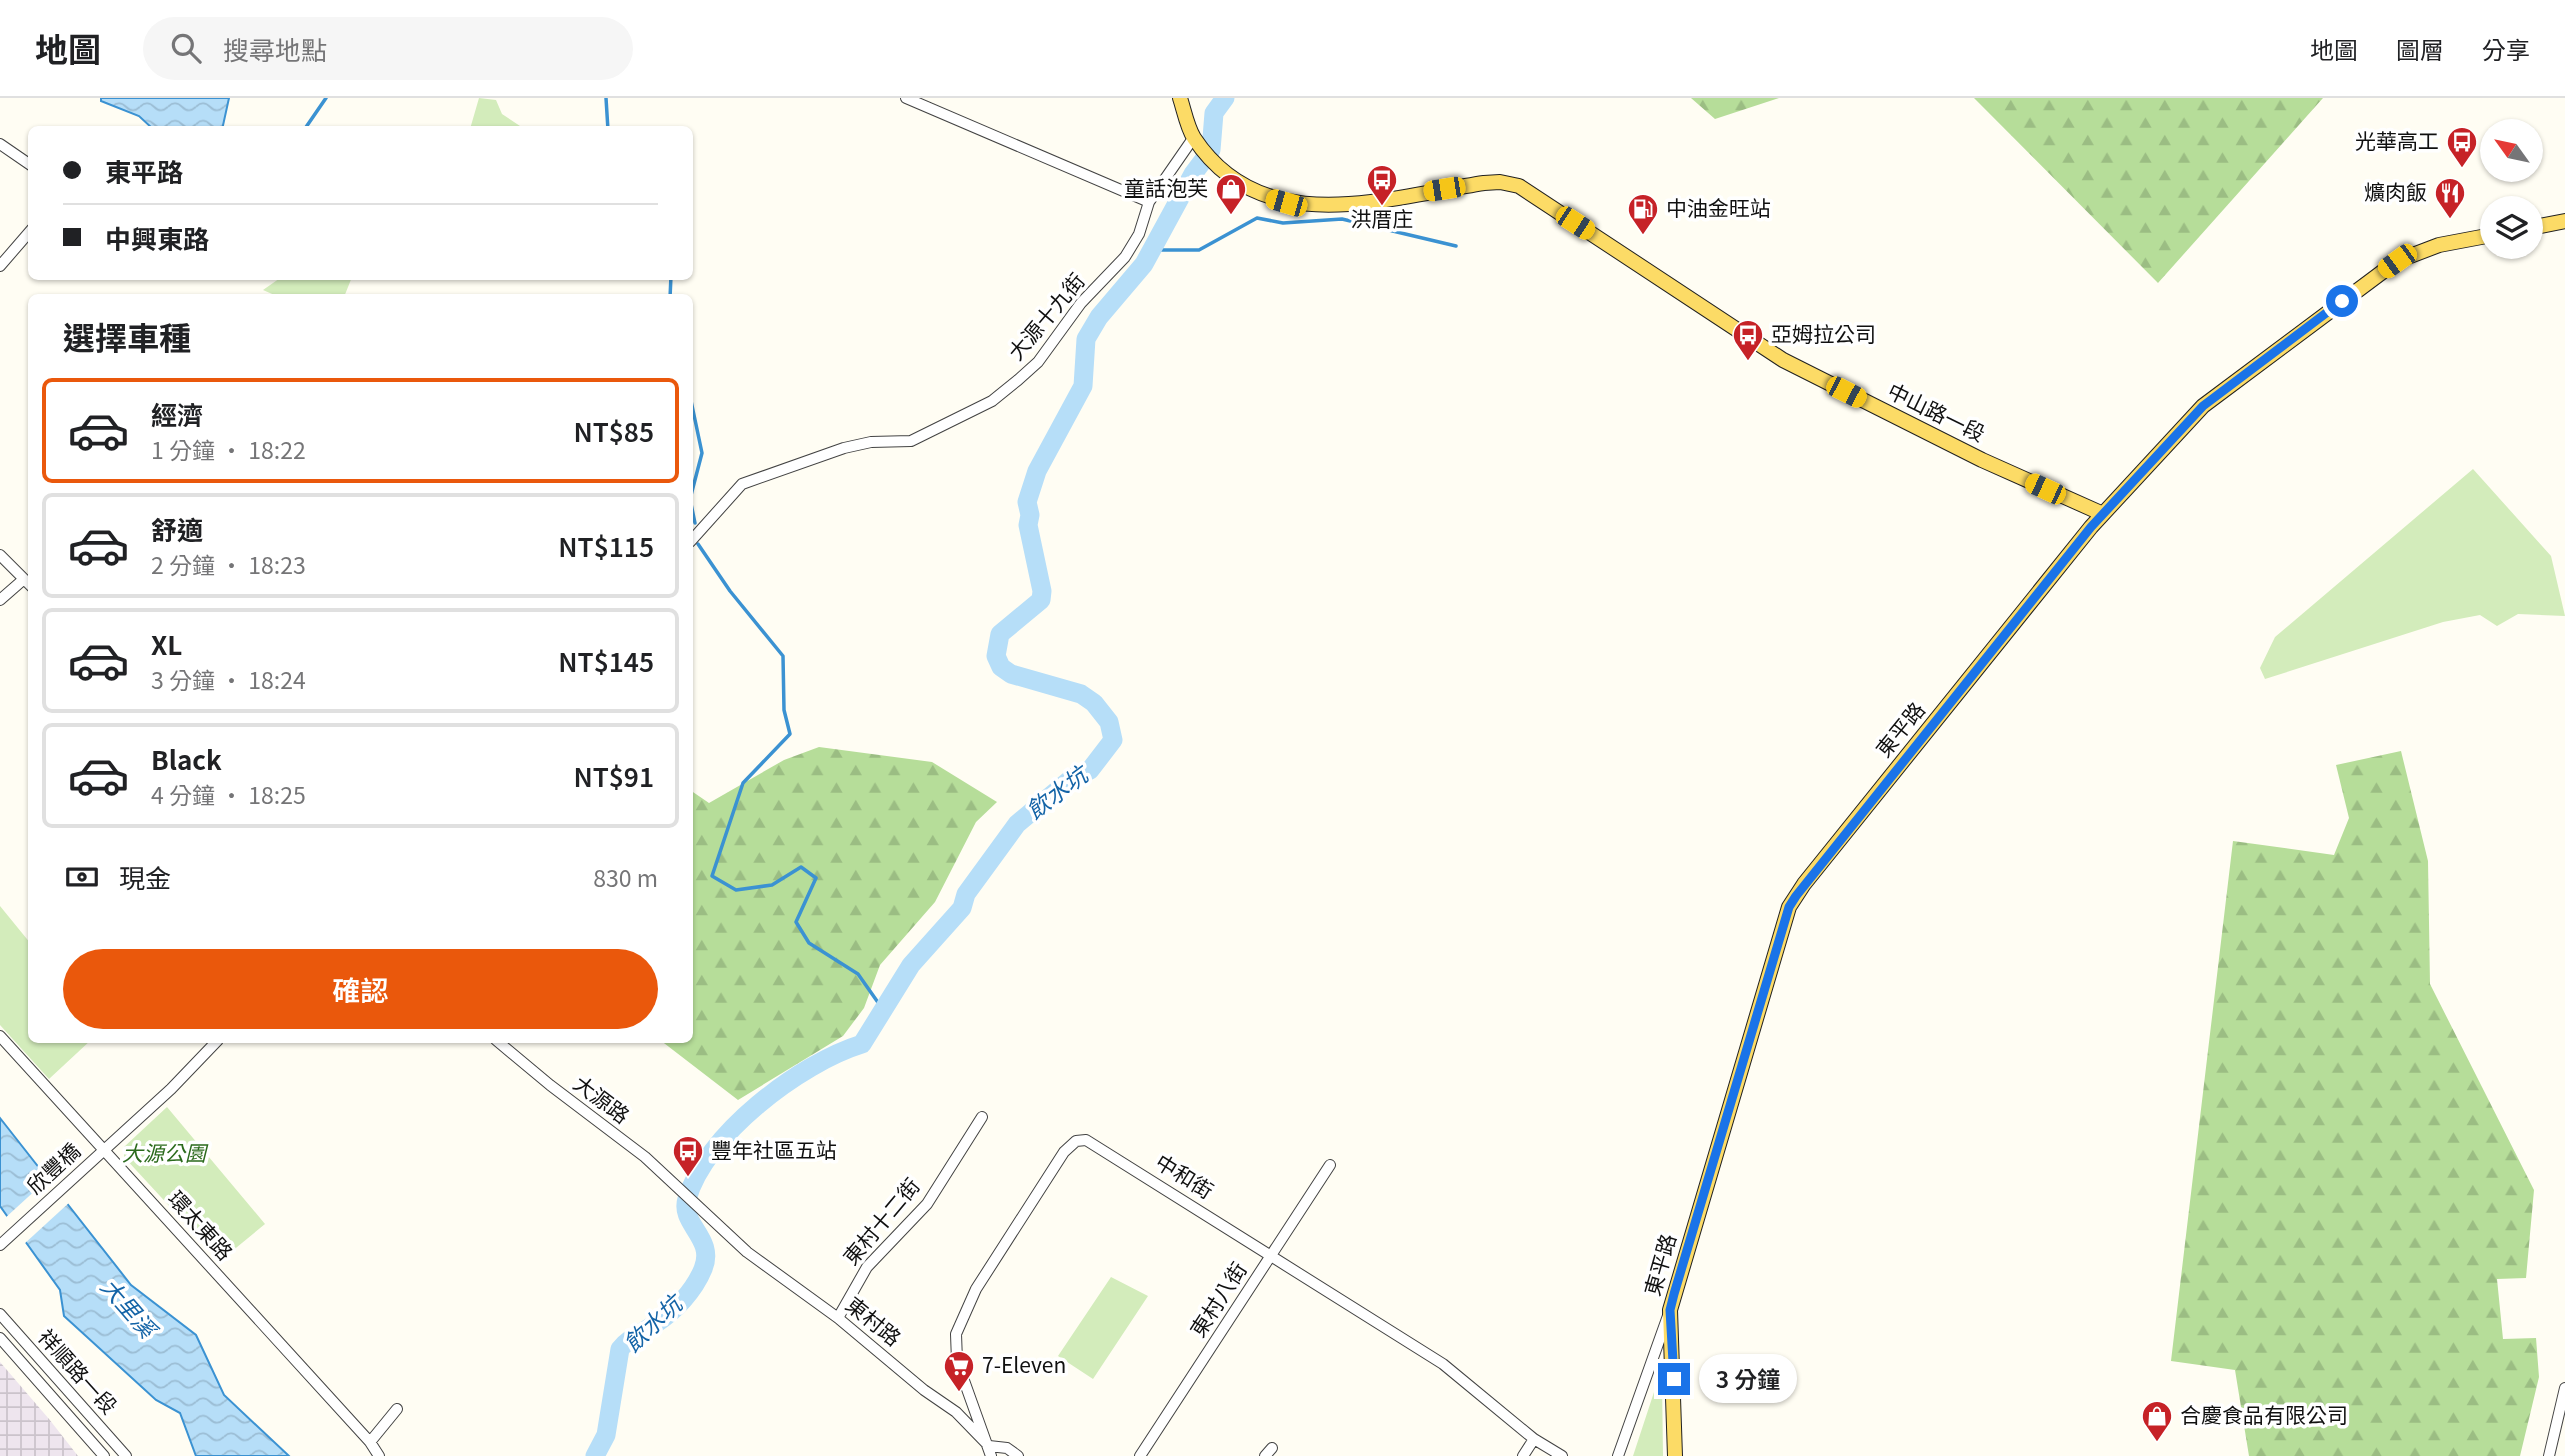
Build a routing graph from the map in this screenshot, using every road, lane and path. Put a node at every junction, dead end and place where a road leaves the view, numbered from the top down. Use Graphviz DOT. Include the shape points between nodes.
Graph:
graph roads {
  1 [pos="906,98"];
  2 [pos="1180,98"];
  3 [pos="1194,137"];
  4 [pos="0,144"];
  5 [pos="28,163"];
  6 [pos="1149,202"];
  7 [pos="2565,221"];
  8 [pos="2543,225"];
  9 [pos="28,234"];
  10 [pos="2480,237"];
  11 [pos="0,266"];
  12 [pos="2103,514"];
  13 [pos="693,539"];
  14 [pos="0,555"];
  15 [pos="28,583"];
  16 [pos="0,600"];
  17 [pos="0,1036"];
  18 [pos="215,1043"];
  19 [pos="500,1043"];
  20 [pos="982,1116"];
  21 [pos="103,1150"];
  22 [pos="1330,1165"];
  23 [pos="704,1214"];
  24 [pos="0,1245"];
  25 [pos="1272,1254"];
  26 [pos="1670,1310"];
  27 [pos="0,1314"];
  28 [pos="838,1318"];
  29 [pos="0,1338"];
  30 [pos="2565,1388"];
  31 [pos="397,1409"];
  32 [pos="1534,1439"];
  33 [pos="370,1442"];
  34 [pos="990,1451"];
  35 [pos="103,1456"];
  36 [pos="126,1456"];
  37 [pos="379,1456"];
  38 [pos="1018,1456"];
  39 [pos="1140,1456"];
  40 [pos="1523,1456"];
  41 [pos="1562,1456"];
  42 [pos="1618,1456"];
  43 [pos="1675,1456"];
  44 [pos="2549,1456"];
  1 -- 6 [label="street"];
  2 -- 3 [label="main road"];
  3 -- 6 [label="street, 大源十九街"];
  3 -- 12 [label="main road, 中山路一段" via="1233,178 1270,199 1307,206 1484,183 1519,186 1783,360 1982,460"];
  4 -- 5 [label="street"];
  6 -- 13 [label="street, 大源十九街" via="1139,234 1125,257 1081,303 1038,362 992,401 911,441 844,448 742,484"];
  7 -- 8 [label="main road"];
  9 -- 11 [label="street"];
  10 -- 12 [label="main road, 東平路" via="2439,245 2397,261 2211,399"];
  12 -- 26 [label="main road, 東平路" via="1789,907"];
  14 -- 15 [label="street"];
  15 -- 16 [label="street"];
  17 -- 21 [label="street, 環太東路"];
  18 -- 21 [label="street, 欣豐橋"];
  19 -- 23 [label="street, 大源路" via="646,1157"];
  20 -- 28 [label="street, 東村十二街" via="928,1205 904,1224 867,1267"];
  21 -- 24 [label="street, 欣豐橋"];
  21 -- 33 [label="street, 環太東路"];
  22 -- 25 [label="street, 東村八街"];
  23 -- 28 [label="street, 東村路" via="747,1252"];
  25 -- 32 [label="street, 中和街" via="1451,1369"];
  25 -- 34 [label="street, 中和街" via="1096,1144 1076,1141 1064,1152 976,1289 957,1334 957,1361"];
  25 -- 39 [label="street, 東村八街"];
  26 -- 42 [label="street, 東平路"];
  26 -- 43 [label="main road"];
  27 -- 36 [label="street, 祥順路一段"];
  28 -- 34 [label="street, 東村路" via="924,1391 956,1412"];
  29 -- 35 [label="street, 祥順路一段"];
  30 -- 44 [label="street"];
  31 -- 33 [label="street"];
  32 -- 40 [label="street"];
  32 -- 41 [label="street, 中和街"];
  33 -- 37 [label="street, 環太東路"];
  34 -- 38 [label="street, 東村路" via="1007,1448"];
}
